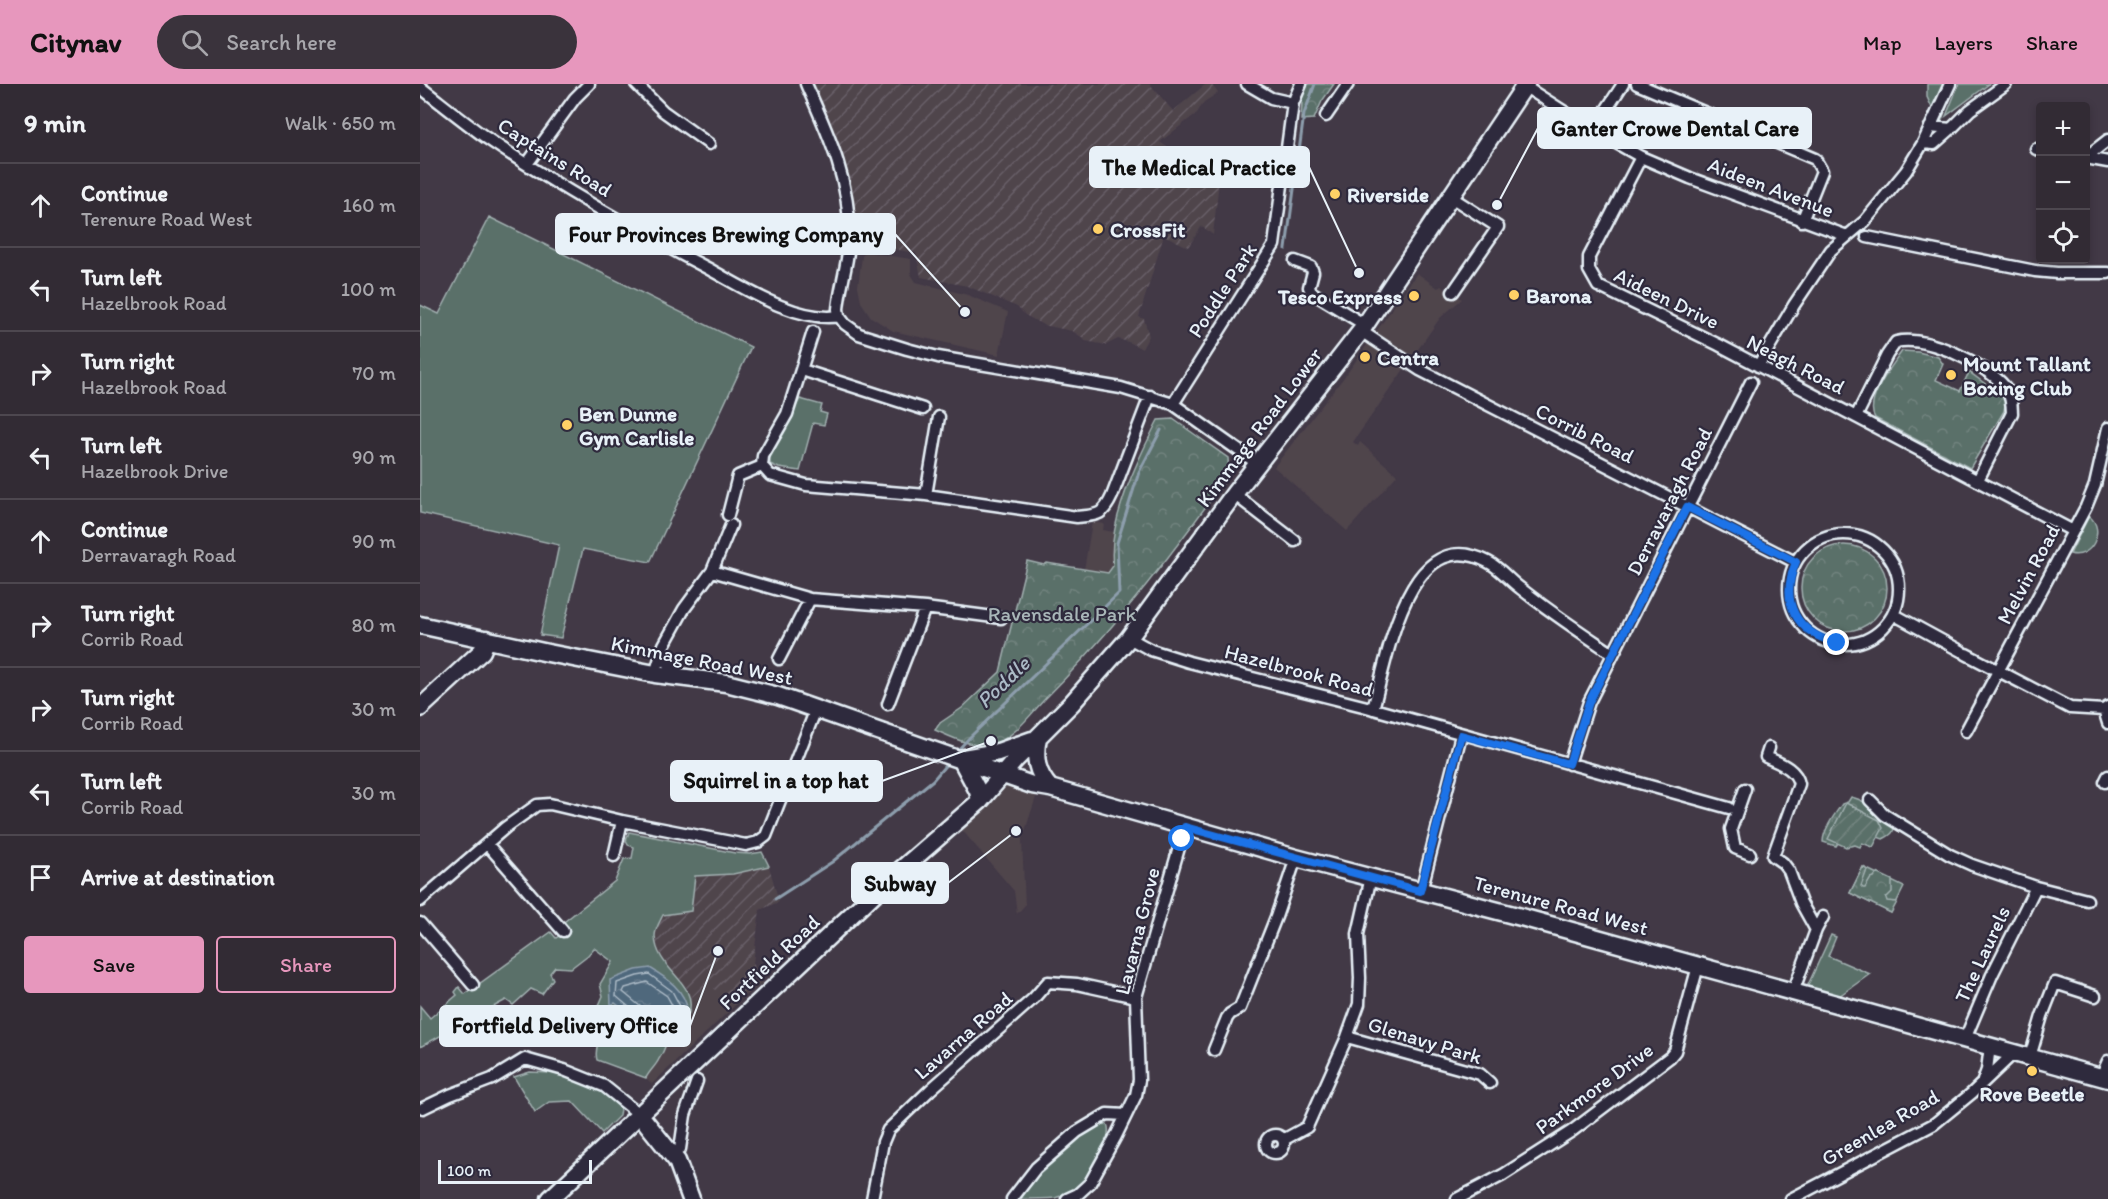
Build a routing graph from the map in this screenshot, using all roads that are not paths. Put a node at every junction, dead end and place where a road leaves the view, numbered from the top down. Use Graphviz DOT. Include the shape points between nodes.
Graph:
graph roads {
  1 [pos="588,84"];
  2 [pos="636,84"];
  3 [pos="806,84"];
  4 [pos="1246,84"];
  5 [pos="1301,84"];
  6 [pos="1348,84"];
  7 [pos="1623,84"];
  8 [pos="1637,84"];
  9 [pos="1950,84"];
  10 [pos="2006,84"];
  11 [pos="1525,85"];
  12 [pos="420,87"];
  13 [pos="1293,103"];
  14 [pos="1326,116"];
  15 [pos="1930,127"];
  16 [pos="1951,129"];
  17 [pos="1593,130"];
  18 [pos="2108,140"];
  19 [pos="1923,143"];
  20 [pos="709,144"];
  21 [pos="1641,156"];
  22 [pos="2088,156"];
  23 [pos="2090,159"];
  24 [pos="2108,162"];
  25 [pos="527,164"];
  26 [pos="1451,197"];
  27 [pos="1802,221"];
  28 [pos="1847,236"];
  29 [pos="1867,237"];
  30 [pos="1295,261"];
  31 [pos="2108,273"];
  32 [pos="1453,292"];
  33 [pos="839,316"];
  34 [pos="1363,328"];
  35 [pos="813,332"];
  36 [pos="1719,345"];
  37 [pos="1758,366"];
  38 [pos="802,370"];
  39 [pos="1751,382"];
  40 [pos="1150,396"];
  41 [pos="1173,404"];
  42 [pos="923,409"];
  43 [pos="939,417"];
  44 [pos="1856,417"];
  45 [pos="2108,428"];
  46 [pos="1258,464"];
  47 [pos="762,466"];
  48 [pos="1978,480"];
  49 [pos="1234,494"];
  50 [pos="926,495"];
  51 [pos="1687,507"];
  52 [pos="2073,531"];
  53 [pos="1295,541"];
  54 [pos="1796,562"];
  55 [pos="712,571"];
  56 [pos="810,598"];
  57 [pos="925,608"];
  58 [pos="1893,614"];
  59 [pos="1001,618"];
  60 [pos="420,625"];
  61 [pos="1129,638"];
  62 [pos="487,639"];
  63 [pos="1613,654"];
  64 [pos="661,656"];
  65 [pos="779,659"];
  66 [pos="1998,670"];
  67 [pos="655,674"];
  68 [pos="682,677"];
  69 [pos="888,704"];
  70 [pos="420,708"];
  71 [pos="816,709"];
  72 [pos="2106,709"];
  73 [pos="1373,710"];
  74 [pos="2108,723"];
  75 [pos="1966,730"];
  76 [pos="1461,735"];
  77 [pos="1037,738"];
  78 [pos="1769,748"];
  79 [pos="954,758"];
  80 [pos="1569,764"];
  81 [pos="1001,775"];
  82 [pos="1050,788"];
  83 [pos="1745,789"];
  84 [pos="1870,800"];
  85 [pos="980,801"];
  86 [pos="1729,808"];
  87 [pos="622,821"];
  88 [pos="1185,827"];
  89 [pos="487,844"];
  90 [pos="1750,854"];
  91 [pos="614,856"];
  92 [pos="1296,858"];
  93 [pos="1371,877"];
  94 [pos="2036,886"];
  95 [pos="1420,891"];
  96 [pos="2087,900"];
  97 [pos="420,901"];
  98 [pos="1823,917"];
  99 [pos="420,923"];
  100 [pos="1816,930"];
  101 [pos="563,931"];
  102 [pos="1698,966"];
  103 [pos="473,985"];
  104 [pos="1793,992"];
  105 [pos="2095,996"];
  106 [pos="1136,997"];
  107 [pos="1347,1037"];
  108 [pos="1965,1039"];
  109 [pos="1990,1046"];
  110 [pos="1214,1050"];
  111 [pos="2022,1055"];
  112 [pos="2108,1061"];
  113 [pos="2105,1078"];
  114 [pos="697,1081"];
  115 [pos="1983,1081"];
  116 [pos="1490,1083"];
  117 [pos="423,1108"];
  118 [pos="640,1115"];
  119 [pos="1126,1115"];
  120 [pos="1283,1140"];
  121 [pos="672,1152"];
  122 [pos="550,1199"];
  123 [pos="691,1199"];
  124 [pos="872,1199"];
  125 [pos="1011,1199"];
  126 [pos="1067,1199"];
  127 [pos="1457,1199"];
  128 [pos="1791,1199"];
  1 -- 25 [label="street"];
  2 -- 20 [label="street" via="663,111"];
  3 -- 33 [label="street" via="833,145 849,212"];
  4 -- 13 [label="street" via="1271,99"];
  5 -- 13 [label="street, Poddle Park"];
  6 -- 14 [label="street"];
  7 -- 17 [label="street"];
  8 -- 27 [label="street" via="1815,159 1822,171"];
  9 -- 15 [label="street"];
  10 -- 16 [label="street"];
  11 -- 17 [label="street, Aideen Avenue"];
  11 -- 26 [label="main road, Kimmage Road Lower"];
  12 -- 25 [label="street, Captains Road"];
  13 -- 41 [label="street, Poddle Park" via="1274,245"];
  15 -- 16 [label="street"];
  15 -- 19 [label="street"];
  16 -- 19 [label="street" via="1934,144"];
  17 -- 21 [label="street, Aideen Avenue"];
  18 -- 22 [label="street"];
  19 -- 28 [label="street" via="1890,192"];
  21 -- 27 [label="street, Aideen Avenue"];
  21 -- 36 [label="street, Aideen Drive" via="1589,256 1589,270 1598,286"];
  23 -- 24 [label="street"];
  25 -- 33 [label="street, Captains Road" via="668,248 770,301 810,315"];
  26 -- 32 [label="street" via="1498,227"];
  26 -- 34 [label="main road, Kimmage Road Lower"];
  27 -- 28 [label="street, Aideen Avenue"];
  28 -- 37 [label="street" via="1819,267"];
  29 -- 31 [label="street" via="2035,271"];
  30 -- 34 [label="street, Corrib Road" via="1311,267 1311,292"];
  33 -- 40 [label="street" via="859,334 907,350"];
  34 -- 46 [label="main road, Kimmage Road Lower"];
  34 -- 51 [label="street, Corrib Road" via="1420,370"];
  35 -- 38 [label="street"];
  36 -- 37 [label="street, Neagh Road"];
  37 -- 44 [label="street, Neagh Road"];
  38 -- 42 [label="street"];
  38 -- 47 [label="street" via="787,414 763,456"];
  39 -- 51 [label="street, Derravaragh Road"];
  40 -- 41 [label="street"];
  40 -- 50 [label="street" via="1112,496 1098,515 1077,517"];
  41 -- 46 [label="street"];
  43 -- 50 [label="street"];
  44 -- 48 [label="street, Neagh Road"];
  44 -- 48 [label="street, Neagh Road" via="1896,342 1934,346 1967,360 2006,388 2012,405 2012,413"];
  45 -- 52 [label="street, Melvin Road" via="2095,485"];
  46 -- 49 [label="main road, Kimmage Road Lower"];
  47 -- 50 [label="street" via="770,475 806,485"];
  47 -- 55 [label="street" via="738,476 730,520"];
  48 -- 52 [label="street, Neagh Road"];
  49 -- 53 [label="street"];
  49 -- 61 [label="main road, Kimmage Road Lower"];
  51 -- 54 [label="street, Corrib Road"];
  51 -- 63 [label="street, Derravaragh Road"];
  52 -- 66 [label="street, Melvin Road"];
  54 -- 58 [label="street" via="1807,547 1842,533 1861,536 1878,545 1891,559 1898,577 1899,596"];
  54 -- 58 [label="street" via="1790,575 1790,601 1802,625 1812,634 1837,643 1857,642 1875,634"];
  55 -- 56 [label="street"];
  55 -- 64 [label="street" via="684,609"];
  56 -- 57 [label="street"];
  56 -- 65 [label="street"];
  57 -- 59 [label="street"];
  57 -- 69 [label="street"];
  58 -- 66 [label="street"];
  60 -- 62 [label="main road, Kimmage Road West"];
  61 -- 73 [label="street, Hazelbrook Road" via="1189,662"];
  61 -- 77 [label="main road, Kimmage Road Lower"];
  62 -- 67 [label="main road, Kimmage Road West"];
  62 -- 70 [label="main road" via="482,651"];
  63 -- 73 [label="street" via="1491,563 1453,554 1438,558 1410,591 1397,621"];
  63 -- 80 [label="street, Derravaragh Road" via="1589,702"];
  64 -- 67 [label="street"];
  64 -- 68 [label="street"];
  66 -- 72 [label="street" via="2070,708"];
  66 -- 75 [label="street, Melvin Road"];
  67 -- 68 [label="main road, Kimmage Road West"];
  68 -- 71 [label="main road, Kimmage Road West" via="737,686"];
  71 -- 79 [label="main road, Kimmage Road West"];
  71 -- 87 [label="street" via="766,836 758,842 746,845"];
  72 -- 74 [label="street"];
  73 -- 76 [label="street, Hazelbrook Road"];
  76 -- 80 [label="street, Hazelbrook Road"];
  76 -- 95 [label="street"];
  77 -- 79 [label="main road" via="998,752"];
  77 -- 81 [label="main road, Kimmage Road Lower"];
  77 -- 82 [label="main road" via="1036,762"];
  78 -- 100 [label="street" via="1766,758 1792,771 1799,784 1773,856 1789,871"];
  79 -- 81 [label="main road, Kimmage Road West"];
  79 -- 85 [label="main road" via="978,791"];
  80 -- 86 [label="street, Hazelbrook Road"];
  81 -- 82 [label="main road, Terenure Road West"];
  81 -- 85 [label="main road, Fortfield Road"];
  82 -- 88 [label="main road, Terenure Road West"];
  83 -- 90 [label="street" via="1731,829 1735,848"];
  84 -- 94 [label="street, The Laurels" via="1885,815 1950,855"];
  85 -- 118 [label="main road, Fortfield Road" via="881,887"];
  87 -- 89 [label="street" via="550,804 537,805"];
  87 -- 91 [label="street"];
  88 -- 92 [label="main road, Terenure Road West"];
  88 -- 106 [label="street, Lavarna Grove"];
  89 -- 97 [label="street"];
  89 -- 101 [label="street"];
  92 -- 93 [label="main road, Terenure Road West"];
  92 -- 110 [label="street" via="1240,1008 1227,1018"];
  93 -- 95 [label="main road, Terenure Road West"];
  93 -- 107 [label="street, Glenavy Park" via="1358,934 1359,1004"];
  94 -- 96 [label="street, The Laurels"];
  94 -- 108 [label="street, The Laurels"];
  95 -- 102 [label="main road, Terenure Road West"];
  98 -- 100 [label="street"];
  99 -- 103 [label="street"];
  100 -- 104 [label="street"];
  102 -- 104 [label="main road, Terenure Road West"];
  102 -- 127 [label="street, Parkmore Drive" via="1675,1051 1670,1057 1572,1131"];
  104 -- 108 [label="main road, Terenure Road West"];
  105 -- 111 [label="street" via="2055,983"];
  106 -- 119 [label="street, Lavarna Grove" via="1139,1080"];
  106 -- 124 [label="street, Lavarna Road" via="1048,982 888,1130"];
  107 -- 116 [label="street, Glenavy Park" via="1480,1074"];
  107 -- 120 [label="street, Glenavy Park" via="1307,1127"];
  108 -- 109 [label="main road, Terenure Road West"];
  109 -- 111 [label="main road, Terenure Road West"];
  109 -- 115 [label="street"];
  111 -- 113 [label="main road, Terenure Road West"];
  111 -- 115 [label="street, Greenlea Road"];
  112 -- 113 [label="street"];
  114 -- 121 [label="street" via="685,1115 680,1149"];
  115 -- 128 [label="street, Greenlea Road" via="1934,1124"];
  117 -- 118 [label="street" via="492,1079 525,1059 604,1086"];
  118 -- 121 [label="main road"];
  118 -- 122 [label="main road, Fortfield Road"];
  119 -- 125 [label="street" via="1107,1114 1077,1132 1036,1168"];
  119 -- 126 [label="street, Lavarna Grove" via="1090,1183"];
  121 -- 123 [label="main road"];
}
